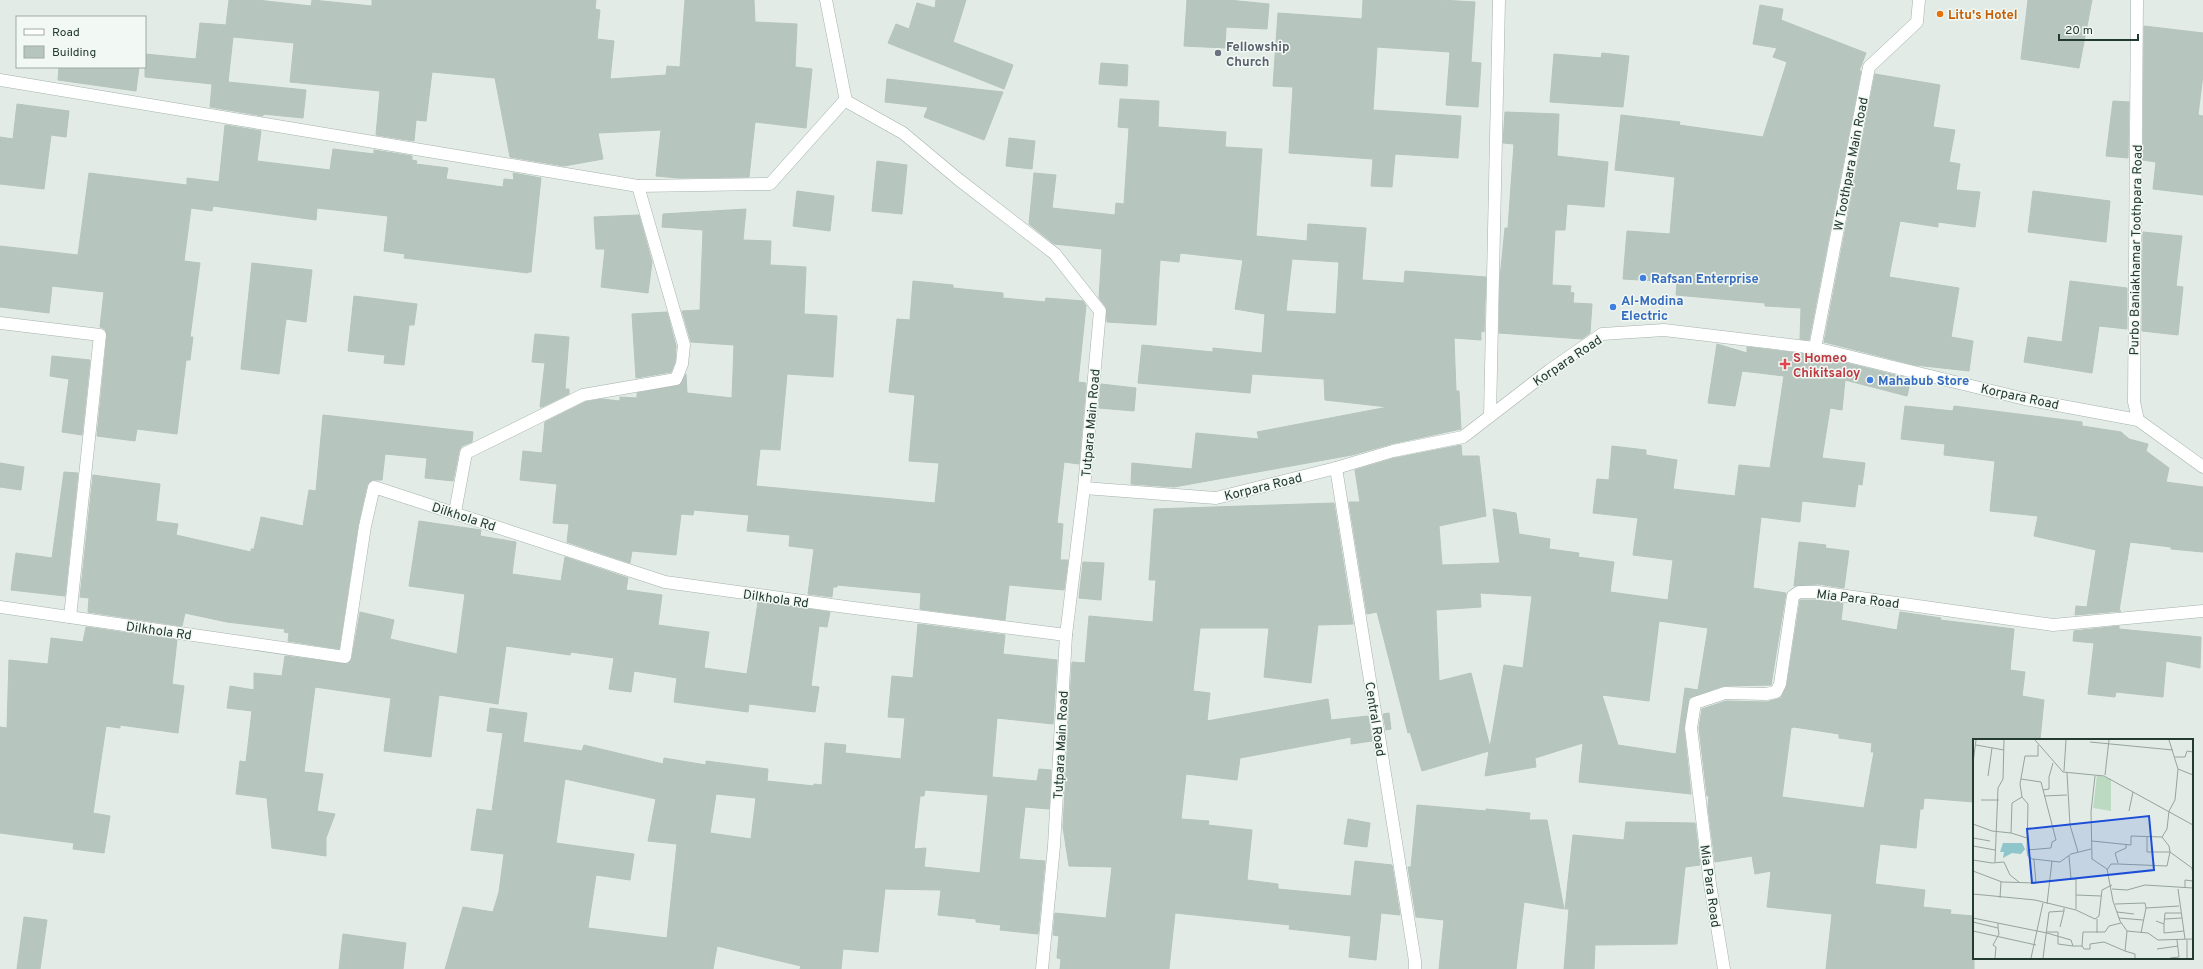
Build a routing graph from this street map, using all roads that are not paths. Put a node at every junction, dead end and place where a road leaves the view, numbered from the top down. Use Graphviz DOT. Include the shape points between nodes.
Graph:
graph roads {
  1 [pos="826,0"];
  2 [pos="1499,0"];
  3 [pos="1919,0"];
  4 [pos="2137,0"];
  5 [pos="0,80"];
  6 [pos="845,100"];
  7 [pos="638,186"];
  8 [pos="0,323"];
  9 [pos="1815,348"];
  10 [pos="1490,416"];
  11 [pos="2138,420"];
  12 [pos="2203,467"];
  13 [pos="1336,468"];
  14 [pos="1084,488"];
  15 [pos="456,512"];
  16 [pos="0,607"];
  17 [pos="2203,610"];
  18 [pos="70,617"];
  19 [pos="1066,635"];
  20 [pos="1042,969"];
  21 [pos="1415,969"];
  22 [pos="1724,969"];
  1 -- 6 [label="street"];
  2 -- 10 [label="street"];
  3 -- 9 [label="street, W Toothpara Main Road" via="1917,22 1869,67"];
  4 -- 11 [label="street, Purbo Baniakhamar Toothpara Road" via="2134,402"];
  5 -- 7 [label="street"];
  6 -- 7 [label="street" via="770,184"];
  6 -- 14 [label="street, Tutpara Main Road" via="903,133 1055,254 1100,311"];
  7 -- 15 [label="street" via="684,345 682,364 676,378 583,395 466,453"];
  8 -- 18 [label="street" via="100,335"];
  9 -- 10 [label="street, Korpara Road" via="1664,330 1602,334"];
  9 -- 11 [label="street, Korpara Road" via="2025,399"];
  10 -- 13 [label="street, Korpara Road" via="1463,437 1393,451"];
  11 -- 12 [label="street"];
  13 -- 14 [label="street, Korpara Road" via="1216,498"];
  13 -- 21 [label="street, Central Road"];
  14 -- 19 [label="street, Tutpara Main Road"];
  15 -- 18 [label="street, Dilkhola Rd" via="374,487 365,526 345,657"];
  15 -- 19 [label="street, Dilkhola Rd" via="665,582 846,608"];
  16 -- 18 [label="street, Dilkhola Rd"];
  17 -- 22 [label="street, Mia Para Road" via="2053,625 1818,592 1799,592 1793,596 1780,684 1776,692 1725,693 1695,703 1692,714 1691,728 1710,884"];
  19 -- 20 [label="street, Tutpara Main Road" via="1054,846"];
}
